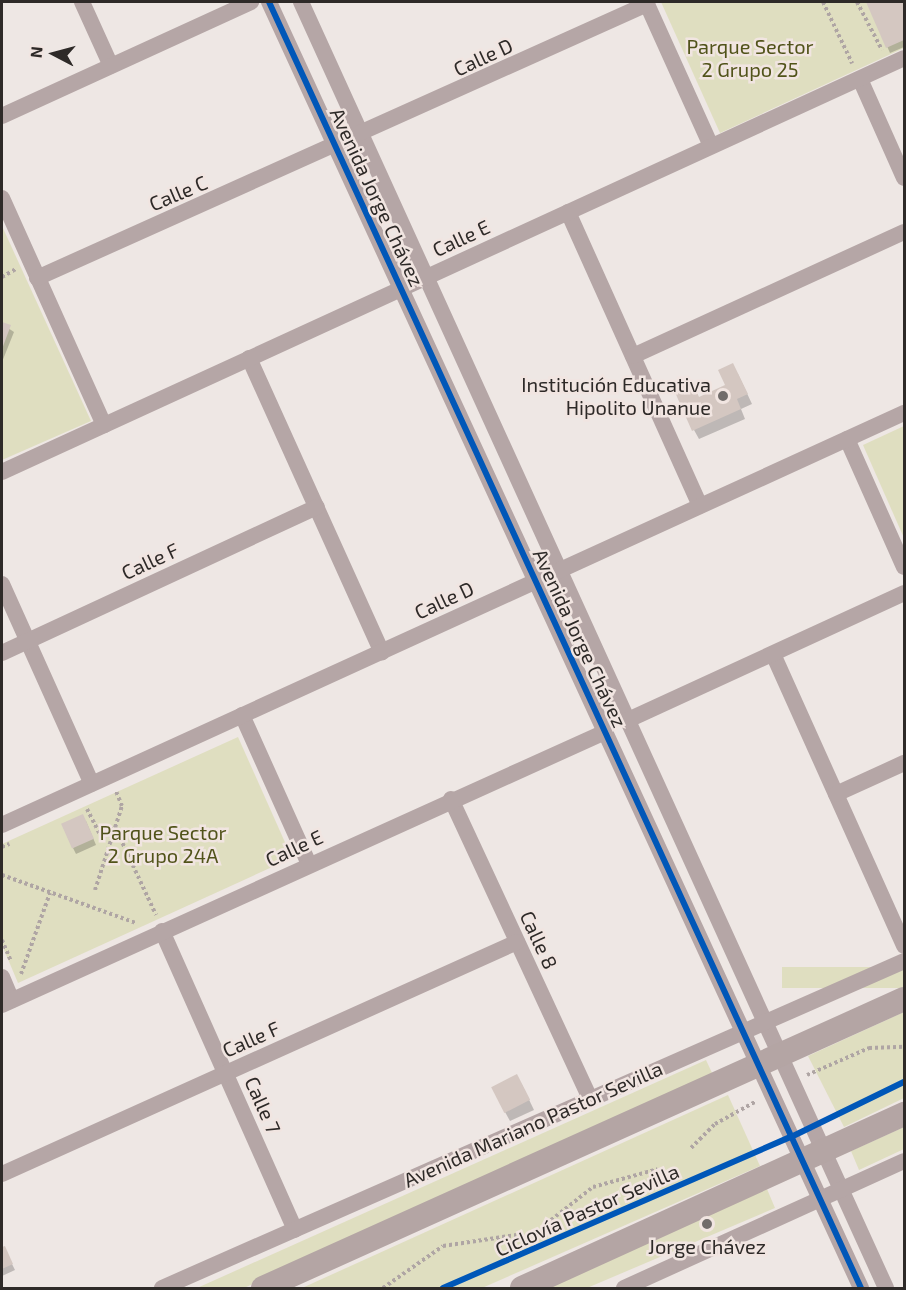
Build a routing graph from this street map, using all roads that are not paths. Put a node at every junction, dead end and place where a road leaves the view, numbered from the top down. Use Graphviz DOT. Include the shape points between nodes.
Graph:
graph roads {
  1 [pos="82,2"];
  2 [pos="251,2"];
  3 [pos="269,2"];
  4 [pos="301,2"];
  5 [pos="647,3"];
  6 [pos="899,53"];
  7 [pos="111,66"];
  8 [pos="856,70"];
  9 [pos="2,116"];
  10 [pos="361,136"];
  11 [pos="711,146"];
  12 [pos="336,148"];
  13 [pos="904,178"];
  14 [pos="2,198"];
  15 [pos="568,212"];
  16 [pos="904,232"];
  17 [pos="427,277"];
  18 [pos="30,278"];
  19 [pos="401,289"];
  20 [pos="633,356"];
  21 [pos="249,358"];
  22 [pos="904,412"];
  23 [pos="104,425"];
  24 [pos="847,439"];
  25 [pos="2,472"];
  26 [pos="700,506"];
  27 [pos="317,507"];
  28 [pos="904,567"];
  29 [pos="561,570"];
  30 [pos="536,581"];
  31 [pos="2,584"];
  32 [pos="904,593"];
  33 [pos="27,641"];
  34 [pos="382,652"];
  35 [pos="2,653"];
  36 [pos="773,654"];
  37 [pos="242,715"];
  38 [pos="628,720"];
  39 [pos="605,732"];
  40 [pos="904,763"];
  41 [pos="92,784"];
  42 [pos="836,794"];
  43 [pos="451,799"];
  44 [pos="2,825"];
  45 [pos="309,864"];
  46 [pos="159,924"];
  47 [pos="517,942"];
  48 [pos="904,946"];
  49 [pos="904,961"];
  50 [pos="2,977"];
  51 [pos="904,999"];
  52 [pos="7,1002"];
  53 [pos="765,1022"];
  54 [pos="742,1033"];
  55 [pos="780,1056"];
  56 [pos="758,1065"];
  57 [pos="226,1073"];
  58 [pos="590,1098"];
  59 [pos="904,1114"];
  60 [pos="824,1151"];
  61 [pos="801,1161"];
  62 [pos="904,1161"];
  63 [pos="2,1174"];
  64 [pos="841,1190"];
  65 [pos="820,1200"];
  66 [pos="295,1230"];
  67 [pos="162,1288"];
  68 [pos="263,1288"];
  69 [pos="522,1288"];
  70 [pos="624,1288"];
  71 [pos="861,1288"];
  72 [pos="886,1288"];
  1 -- 7 [label="street"];
  2 -- 7 [label="street"];
  3 -- 12 [label="street, Avenida Jorge Chávez"];
  4 -- 10 [label="street, Avenida Jorge Chávez"];
  5 -- 10 [label="street, Calle D"];
  5 -- 11 [label="street"];
  6 -- 8 [label="street, Calle E"];
  7 -- 9 [label="street"];
  8 -- 11 [label="street, Calle E"];
  8 -- 13 [label="street"];
  10 -- 12 [label="street, Calle D"];
  10 -- 17 [label="street, Avenida Jorge Chávez"];
  11 -- 15 [label="street, Calle E"];
  12 -- 18 [label="street, Calle C"];
  12 -- 19 [label="street, Avenida Jorge Chávez"];
  14 -- 18 [label="street"];
  15 -- 17 [label="street, Calle E"];
  15 -- 20 [label="street"];
  16 -- 20 [label="street"];
  17 -- 19 [label="street, Calle E"];
  17 -- 29 [label="street, Avenida Jorge Chávez"];
  18 -- 23 [label="street"];
  19 -- 21 [label="street, Calle E"];
  19 -- 30 [label="street, Avenida Jorge Chávez"];
  20 -- 26 [label="street"];
  21 -- 23 [label="street, Calle E"];
  21 -- 27 [label="street"];
  22 -- 24 [label="street, Calle D"];
  23 -- 25 [label="street, Calle E"];
  24 -- 26 [label="street, Calle D"];
  24 -- 28 [label="street"];
  26 -- 29 [label="street, Calle D"];
  27 -- 33 [label="street, Calle F"];
  27 -- 34 [label="street"];
  29 -- 30 [label="street, Calle D"];
  29 -- 38 [label="street, Avenida Jorge Chávez"];
  30 -- 34 [label="street, Calle D"];
  30 -- 39 [label="street, Avenida Jorge Chávez"];
  31 -- 33 [label="street"];
  32 -- 36 [label="street"];
  33 -- 35 [label="street, Calle F"];
  33 -- 41 [label="street"];
  34 -- 37 [label="street, Calle D"];
  36 -- 38 [label="street"];
  36 -- 42 [label="street"];
  37 -- 41 [label="street, Calle D"];
  37 -- 45 [label="street"];
  38 -- 53 [label="street, Avenida Jorge Chávez"];
  39 -- 43 [label="street, Calle E"];
  39 -- 54 [label="street, Avenida Jorge Chávez"];
  40 -- 42 [label="street"];
  41 -- 44 [label="street, Calle D"];
  42 -- 48 [label="street"];
  43 -- 45 [label="street, Calle E"];
  43 -- 47 [label="street, Calle 8"];
  45 -- 46 [label="street, Calle E"];
  46 -- 52 [label="street, Calle E"];
  46 -- 57 [label="street, Calle 7"];
  47 -- 57 [label="street, Calle F"];
  47 -- 58 [label="street, Calle 8"];
  49 -- 53 [label="street, Avenida Mariano Pastor Sevilla"];
  50 -- 52 [label="street"];
  51 -- 55 [label="main road, Avenida Mariano Pastor Sevilla"];
  53 -- 54 [label="street, Avenida Mariano Pastor Sevilla"];
  53 -- 55 [label="street, Avenida Jorge Chávez"];
  54 -- 56 [label="street, Avenida Jorge Chávez"];
  54 -- 58 [label="street, Avenida Mariano Pastor Sevilla"];
  55 -- 56 [label="main road, Avenida Mariano Pastor Sevilla"];
  55 -- 60 [label="street, Avenida Jorge Chávez"];
  56 -- 61 [label="street, Avenida Jorge Chávez"];
  56 -- 68 [label="main road, Avenida Mariano Pastor Sevilla"];
  57 -- 63 [label="street, Calle F"];
  57 -- 66 [label="street, Calle 7"];
  58 -- 66 [label="street, Avenida Mariano Pastor Sevilla"];
  59 -- 60 [label="main road"];
  60 -- 61 [label="main road"];
  60 -- 64 [label="street, Avenida Jorge Chávez"];
  61 -- 65 [label="street, Avenida Jorge Chávez"];
  61 -- 69 [label="main road"];
  62 -- 64 [label="street"];
  64 -- 65 [label="street"];
  64 -- 72 [label="street, Avenida Jorge Chávez"];
  65 -- 70 [label="street"];
  65 -- 71 [label="street, Avenida Jorge Chávez"];
  66 -- 67 [label="street, Avenida Mariano Pastor Sevilla"];
}
